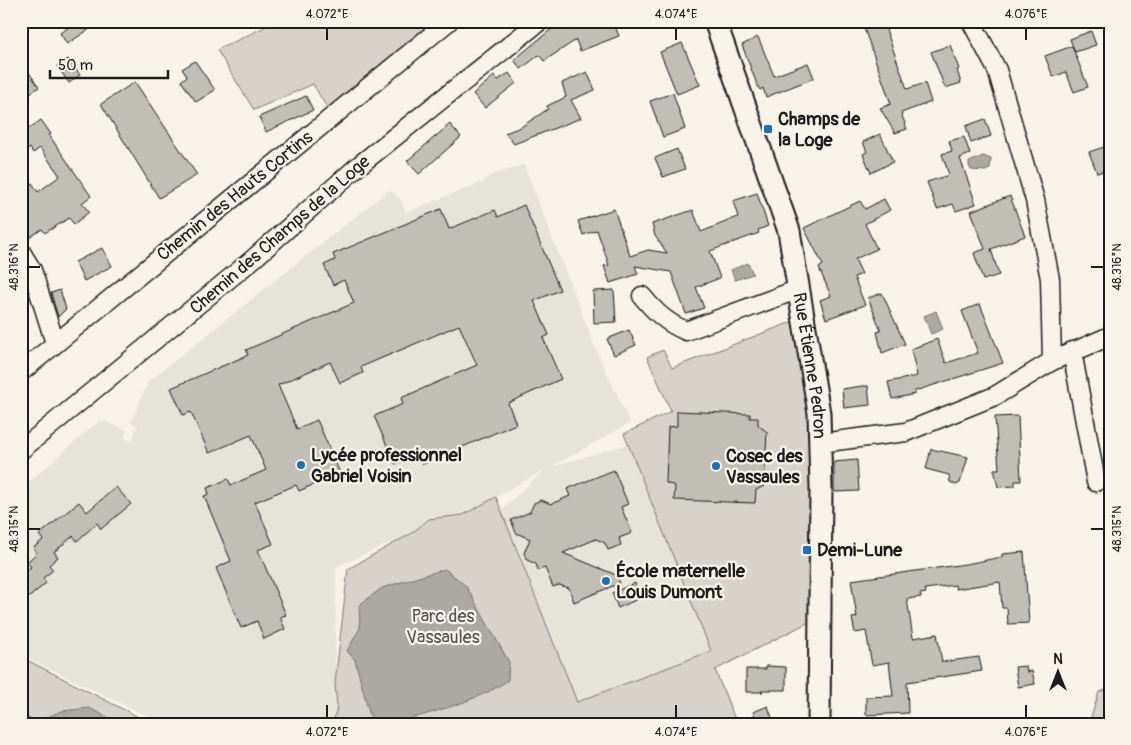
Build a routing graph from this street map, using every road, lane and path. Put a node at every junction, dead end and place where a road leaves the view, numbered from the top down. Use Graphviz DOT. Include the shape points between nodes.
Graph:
graph roads {
  1 [pos="449,21"];
  2 [pos="540,21"];
  3 [pos="715,21"];
  4 [pos="971,21"];
  5 [pos="21,252"];
  6 [pos="799,290"];
  7 [pos="642,296"];
  8 [pos="1110,336"];
  9 [pos="55,343"];
  10 [pos="1072,351"];
  11 [pos="1052,361"];
  12 [pos="21,372"];
  13 [pos="820,443"];
  14 [pos="21,450"];
  15 [pos="1096,482"];
  16 [pos="819,724"];
  1 -- 9 [label="street, Chemin des Hauts Cortins"];
  2 -- 14 [label="street, Chemin des Champs de la Loge" via="357,167 252,260"];
  3 -- 6 [label="street, Rue Étienne Pedron" via="789,231"];
  4 -- 11 [label="street" via="997,70 1035,200 1050,279"];
  5 -- 9 [label="street" via="32,270"];
  6 -- 7 [label="street" via="686,331 658,315"];
  6 -- 13 [label="street, Rue Étienne Pedron" via="819,413"];
  8 -- 10 [label="street"];
  9 -- 12 [label="street, Chemin des Hauts Cortins"];
  10 -- 11 [label="street"];
  10 -- 15 [label="street"];
  11 -- 13 [label="street" via="995,396 906,432"];
  13 -- 16 [label="street, Rue Étienne Pedron"];
}
